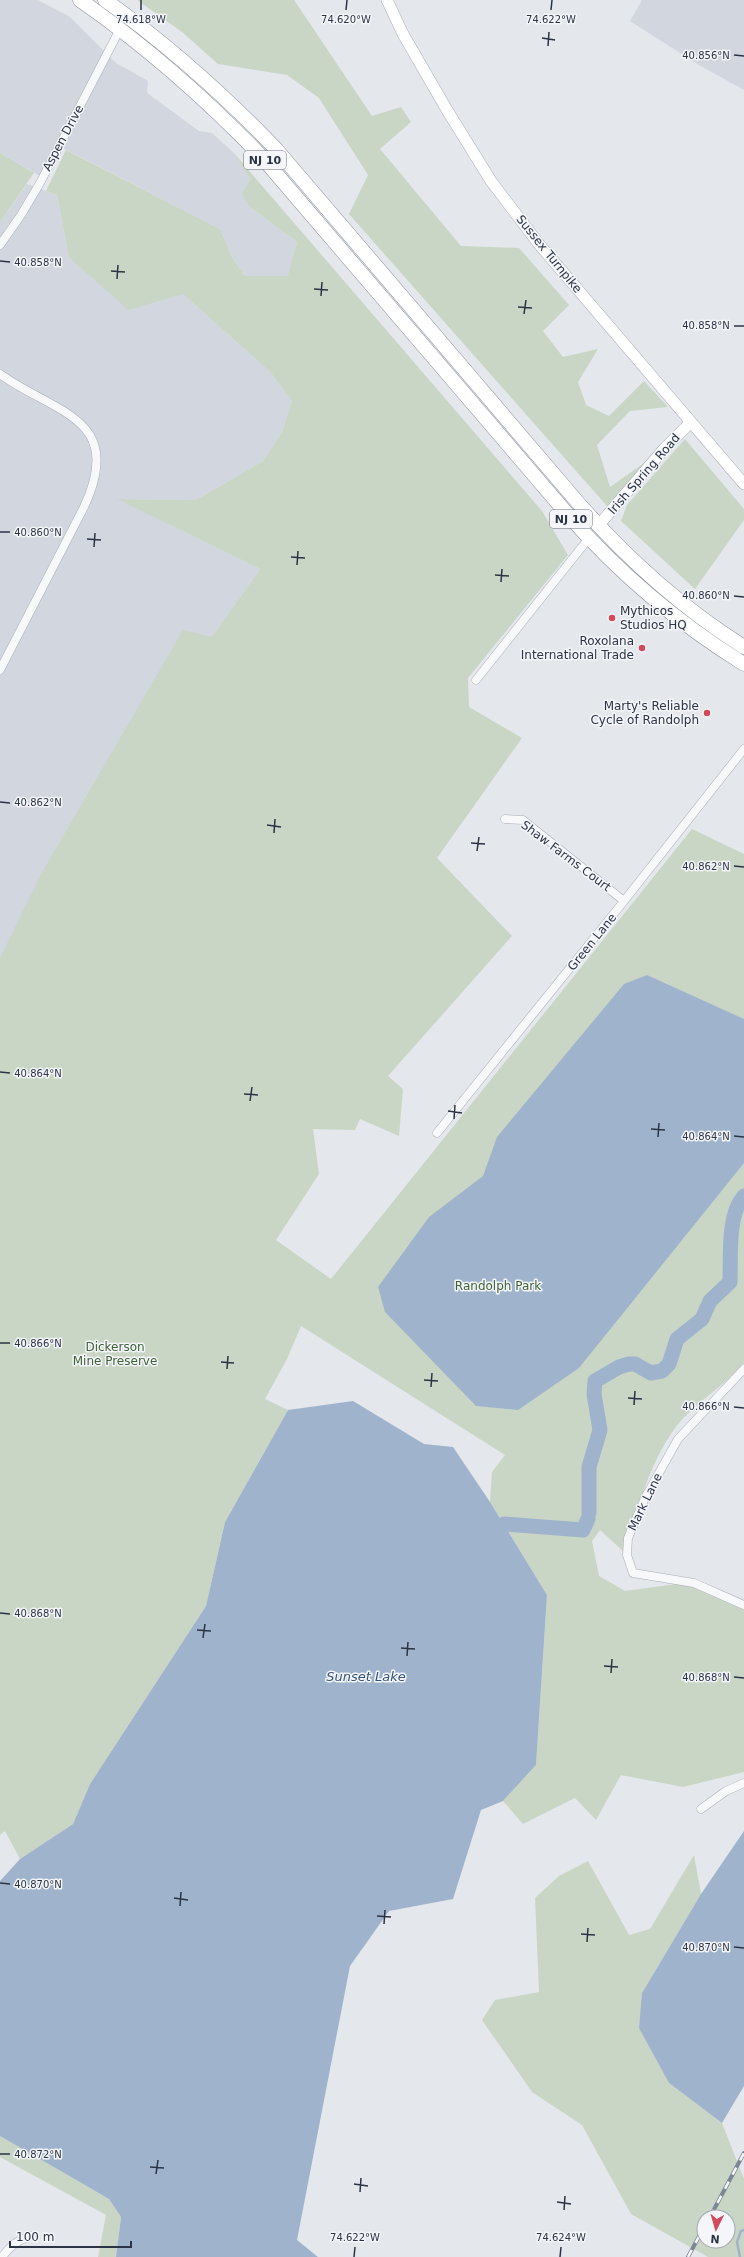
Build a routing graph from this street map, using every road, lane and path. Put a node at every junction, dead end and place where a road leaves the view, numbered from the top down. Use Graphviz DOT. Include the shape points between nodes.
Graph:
graph roads {
  1 [pos="80,0"];
  2 [pos="105,0"];
  3 [pos="387,0"];
  4 [pos="120,29"];
  5 [pos="0,245"];
  6 [pos="0,374"];
  7 [pos="690,423"];
  8 [pos="744,484"];
  9 [pos="598,526"];
  10 [pos="589,538"];
  11 [pos="744,647"];
  12 [pos="744,664"];
  13 [pos="0,670"];
  14 [pos="476,680"];
  15 [pos="744,749"];
  16 [pos="505,819"];
  17 [pos="624,901"];
  18 [pos="437,1132"];
  19 [pos="744,1369"];
  20 [pos="744,1605"];
  21 [pos="744,1783"];
  22 [pos="700,1809"];
  23 [pos="32,2236"];
  24 [pos="2,2257"];
  1 -- 4 [label="highway, NJ 10"];
  2 -- 9 [label="highway, NJ 10" via="158,39 204,78 276,149"];
  3 -- 7 [label="main road, Sussex Turnpike" via="403,34 485,171 538,243"];
  4 -- 5 [label="street, Aspen Drive" via="40,183"];
  4 -- 10 [label="highway, NJ 10" via="190,86 261,156"];
  6 -- 13 [label="street" via="75,417 88,434 96,452 97,466 95,482 84,507"];
  7 -- 8 [label="main road, Sussex Turnpike"];
  7 -- 9 [label="main road, Irish Spring Road" via="664,449"];
  9 -- 11 [label="highway, NJ 10" via="684,605"];
  10 -- 12 [label="highway, NJ 10" via="664,609"];
  10 -- 14 [label="street"];
  15 -- 17 [label="street, Green Lane"];
  16 -- 17 [label="street, Shaw Farms Court" via="523,820"];
  17 -- 18 [label="street, Green Lane"];
  19 -- 20 [label="street, Mark Lane" via="678,1439 644,1498 628,1538 627,1555 633,1573 694,1583"];
  21 -- 22 [label="street" via="726,1791"];
  23 -- 24 [label="street" via="20,2239 10,2246"];
}
